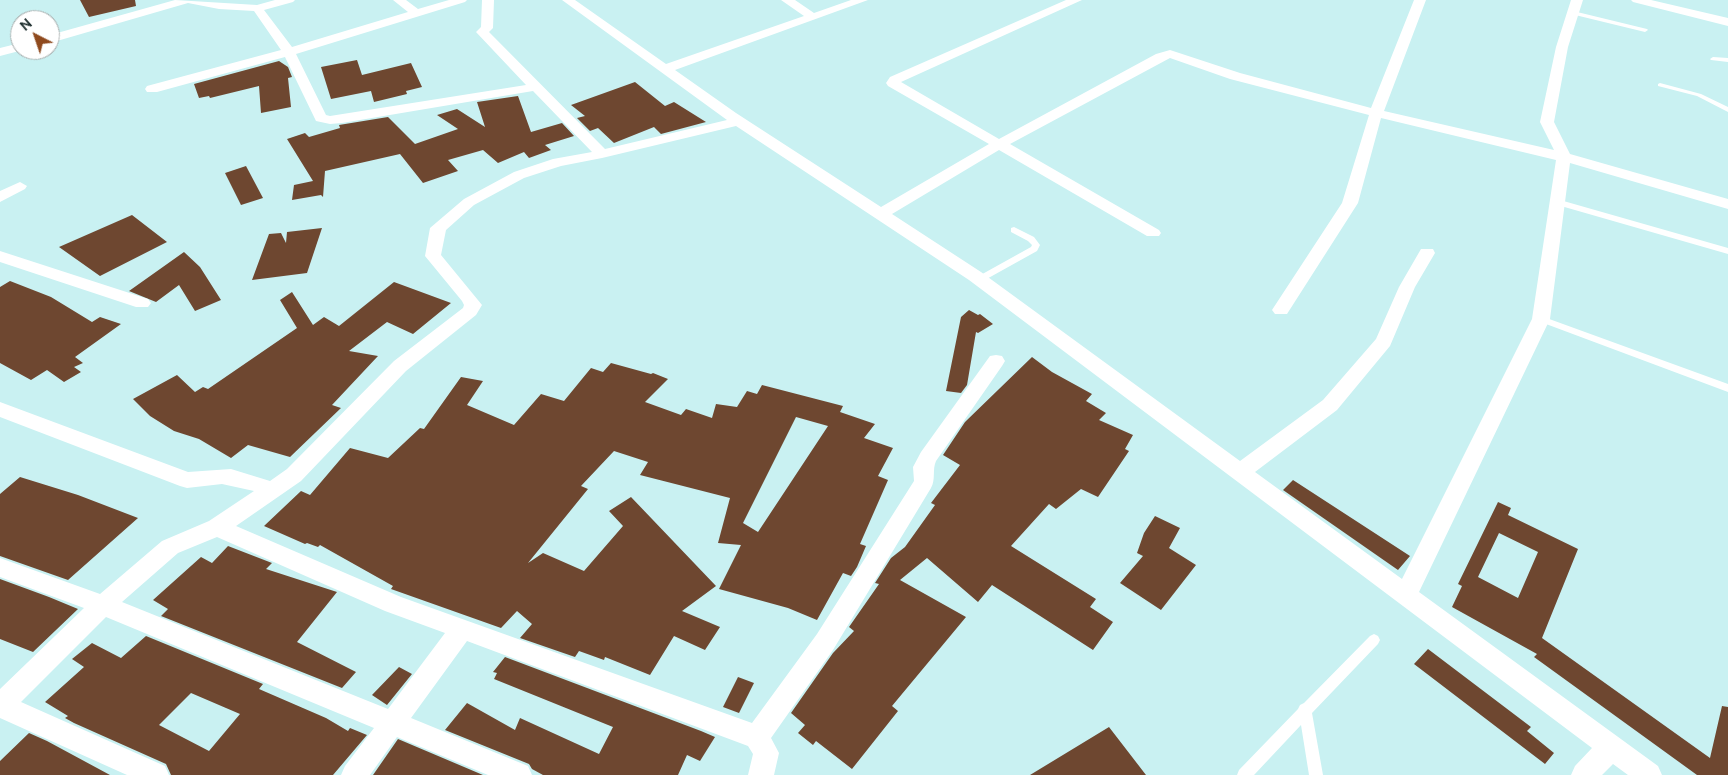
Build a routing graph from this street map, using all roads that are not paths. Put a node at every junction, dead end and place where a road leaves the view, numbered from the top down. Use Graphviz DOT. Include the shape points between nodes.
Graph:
graph roads {
  1 [pos="188,0"];
  2 [pos="289,0"];
  3 [pos="399,0"];
  4 [pos="461,0"];
  5 [pos="488,0"];
  6 [pos="568,0"];
  7 [pos="787,0"];
  8 [pos="862,0"];
  9 [pos="1076,0"];
  10 [pos="1420,0"];
  11 [pos="1637,0"];
  12 [pos="1575,7"];
  13 [pos="257,8"];
  14 [pos="416,13"];
  15 [pos="813,17"];
  16 [pos="1728,22"];
  17 [pos="1645,30"];
  18 [pos="60,36"];
  19 [pos="288,52"];
  20 [pos="1713,59"];
  21 [pos="1728,60"];
  22 [pos="665,69"];
  23 [pos="1660,85"];
  24 [pos="536,87"];
  25 [pos="152,89"];
  26 [pos="1728,110"];
  27 [pos="1376,113"];
  28 [pos="739,120"];
  29 [pos="998,145"];
  30 [pos="602,154"];
  31 [pos="1564,157"];
  32 [pos="20,186"];
  33 [pos="0,197"];
  34 [pos="1557,202"];
  35 [pos="1728,204"];
  36 [pos="881,214"];
  37 [pos="1014,230"];
  38 [pos="1153,233"];
  39 [pos="1728,251"];
  40 [pos="1427,253"];
  41 [pos="0,256"];
  42 [pos="980,279"];
  43 [pos="142,304"];
  44 [pos="1282,310"];
  45 [pos="1541,319"];
  46 [pos="996,361"];
  47 [pos="1728,388"];
  48 [pos="0,409"];
  49 [pos="1240,472"];
  50 [pos="272,490"];
  51 [pos="217,527"];
  52 [pos="0,567"];
  53 [pos="1406,595"];
  54 [pos="103,604"];
  55 [pos="462,629"];
  56 [pos="1374,640"];
  57 [pos="0,705"];
  58 [pos="1305,709"];
  59 [pos="393,722"];
  60 [pos="756,737"];
  61 [pos="1612,747"];
  62 [pos="156,775"];
  63 [pos="354,775"];
  64 [pos="519,775"];
  65 [pos="761,775"];
  66 [pos="1244,775"];
  67 [pos="1316,775"];
  68 [pos="1584,775"];
  69 [pos="1649,775"];
  1 -- 13 [label="street"];
  1 -- 18 [label="street"];
  2 -- 13 [label="street"];
  3 -- 14 [label="street"];
  4 -- 14 [label="street"];
  5 -- 24 [label="street" via="487,28 482,32"];
  6 -- 22 [label="street"];
  7 -- 15 [label="street"];
  8 -- 15 [label="street"];
  9 -- 29 [label="street" via="893,83"];
  10 -- 27 [label="street"];
  11 -- 16 [label="street"];
  12 -- 17 [label="lane"];
  12 -- 31 [label="street" via="1562,47 1547,122"];
  13 -- 19 [label="street"];
  14 -- 19 [label="street"];
  15 -- 22 [label="street"];
  19 -- 24 [label="street" via="321,118 330,120"];
  19 -- 25 [label="street"];
  20 -- 21 [label="lane"];
  22 -- 28 [label="street"];
  23 -- 26 [label="lane" via="1699,95"];
  24 -- 30 [label="street"];
  27 -- 29 [label="street" via="1235,76 1170,54"];
  27 -- 31 [label="street"];
  27 -- 44 [label="street" via="1350,203"];
  28 -- 30 [label="street"];
  28 -- 36 [label="street"];
  29 -- 36 [label="street"];
  29 -- 38 [label="street" via="1014,151"];
  30 -- 50 [label="street" via="558,162 519,175 469,202 438,228 433,256 468,297 473,305 470,311 400,366 294,475"];
  31 -- 34 [label="street"];
  31 -- 35 [label="street"];
  32 -- 33 [label="street"];
  34 -- 39 [label="lane"];
  34 -- 45 [label="street"];
  36 -- 42 [label="street"];
  37 -- 42 [label="lane" via="1031,240 1036,245 1034,249"];
  40 -- 49 [label="street" via="1407,287 1384,342 1330,405"];
  41 -- 43 [label="street"];
  42 -- 49 [label="street"];
  45 -- 47 [label="lane"];
  45 -- 53 [label="street"];
  46 -- 60 [label="street" via="928,457 923,467 924,482 825,642"];
  48 -- 50 [label="street" via="187,480 215,474 240,478"];
  49 -- 53 [label="street"];
  50 -- 51 [label="street"];
  51 -- 54 [label="street" via="170,547"];
  51 -- 55 [label="street" via="393,604"];
  52 -- 54 [label="street"];
  53 -- 61 [label="street"];
  54 -- 57 [label="street"];
  54 -- 59 [label="street"];
  55 -- 59 [label="street"];
  55 -- 60 [label="street"];
  56 -- 58 [label="lane"];
  57 -- 62 [label="street"];
  58 -- 66 [label="lane"];
  58 -- 67 [label="lane"];
  59 -- 63 [label="street"];
  59 -- 64 [label="street"];
  60 -- 65 [label="street" via="766,753"];
  61 -- 68 [label="street"];
  61 -- 69 [label="street"];
}
